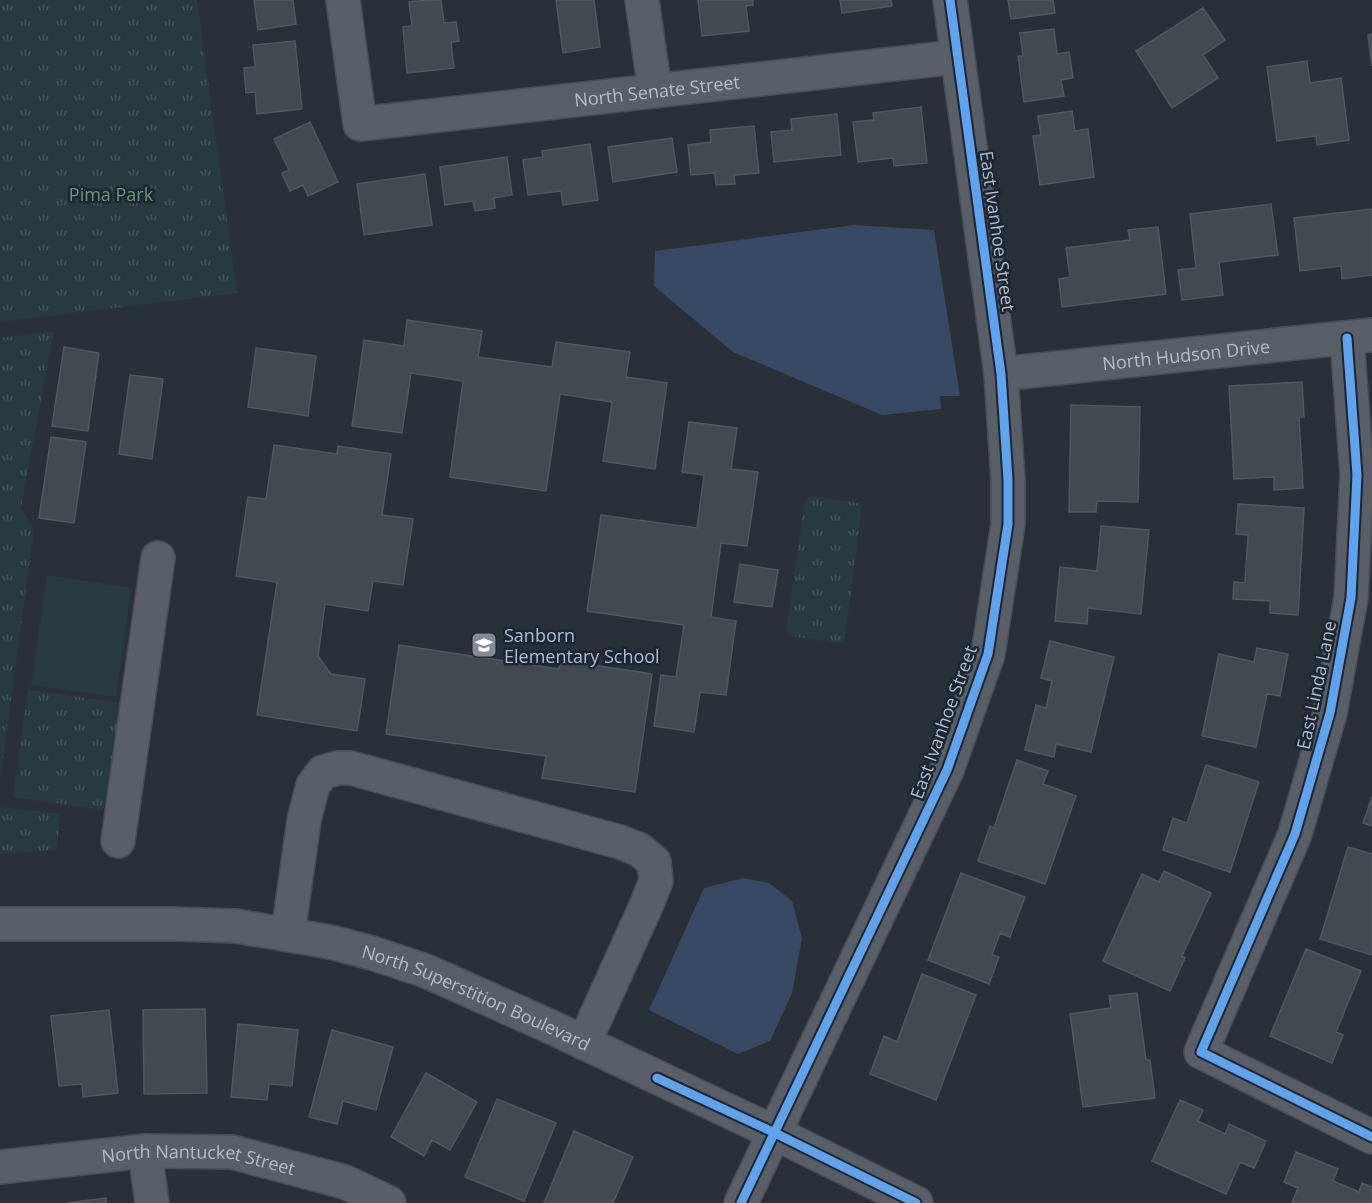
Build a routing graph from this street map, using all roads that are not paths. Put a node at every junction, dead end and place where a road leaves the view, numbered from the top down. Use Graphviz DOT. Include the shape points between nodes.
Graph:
graph roads {
  1 [pos="343,0"];
  2 [pos="642,0"];
  3 [pos="950,0"];
  4 [pos="956,57"];
  5 [pos="655,91"];
  6 [pos="1359,336"];
  7 [pos="1000,374"];
  8 [pos="158,558"];
  9 [pos="118,841"];
  10 [pos="0,924"];
  11 [pos="288,934"];
  12 [pos="584,1043"];
  13 [pos="775,1132"];
  14 [pos="1372,1137"];
  15 [pos="145,1151"];
  16 [pos="0,1167"];
  17 [pos="153,1203"];
  18 [pos="389,1203"];
  19 [pos="741,1203"];
  20 [pos="916,1203"];
  1 -- 5 [label="street, North Senate Street" via="360,124"];
  2 -- 5 [label="street"];
  3 -- 4 [label="street, East Ivanhoe Street"];
  4 -- 5 [label="street, North Senate Street"];
  4 -- 7 [label="street, East Ivanhoe Street"];
  6 -- 7 [label="street, North Hudson Drive"];
  6 -- 14 [label="street, East Linda Lane" via="1351,598 1330,713 1295,834 1201,1053"];
  7 -- 13 [label="street, East Ivanhoe Street" via="1008,524 988,654 947,770"];
  8 -- 9 [label="street"];
  10 -- 11 [label="street, North Superstition Boulevard" via="236,926"];
  11 -- 12 [label="street, North Superstition Boulevard" via="372,952 426,971"];
  11 -- 12 [label="street" via="304,820 313,785 323,772 351,768 620,842 640,850 654,862 656,881"];
  12 -- 13 [label="street, North Superstition Boulevard"];
  13 -- 19 [label="street, East Ivanhoe Street"];
  13 -- 20 [label="street, North Superstition Boulevard"];
  15 -- 16 [label="street, North Nantucket Street"];
  15 -- 17 [label="street"];
  15 -- 18 [label="street, North Nantucket Street" via="232,1152 345,1182"];
}
